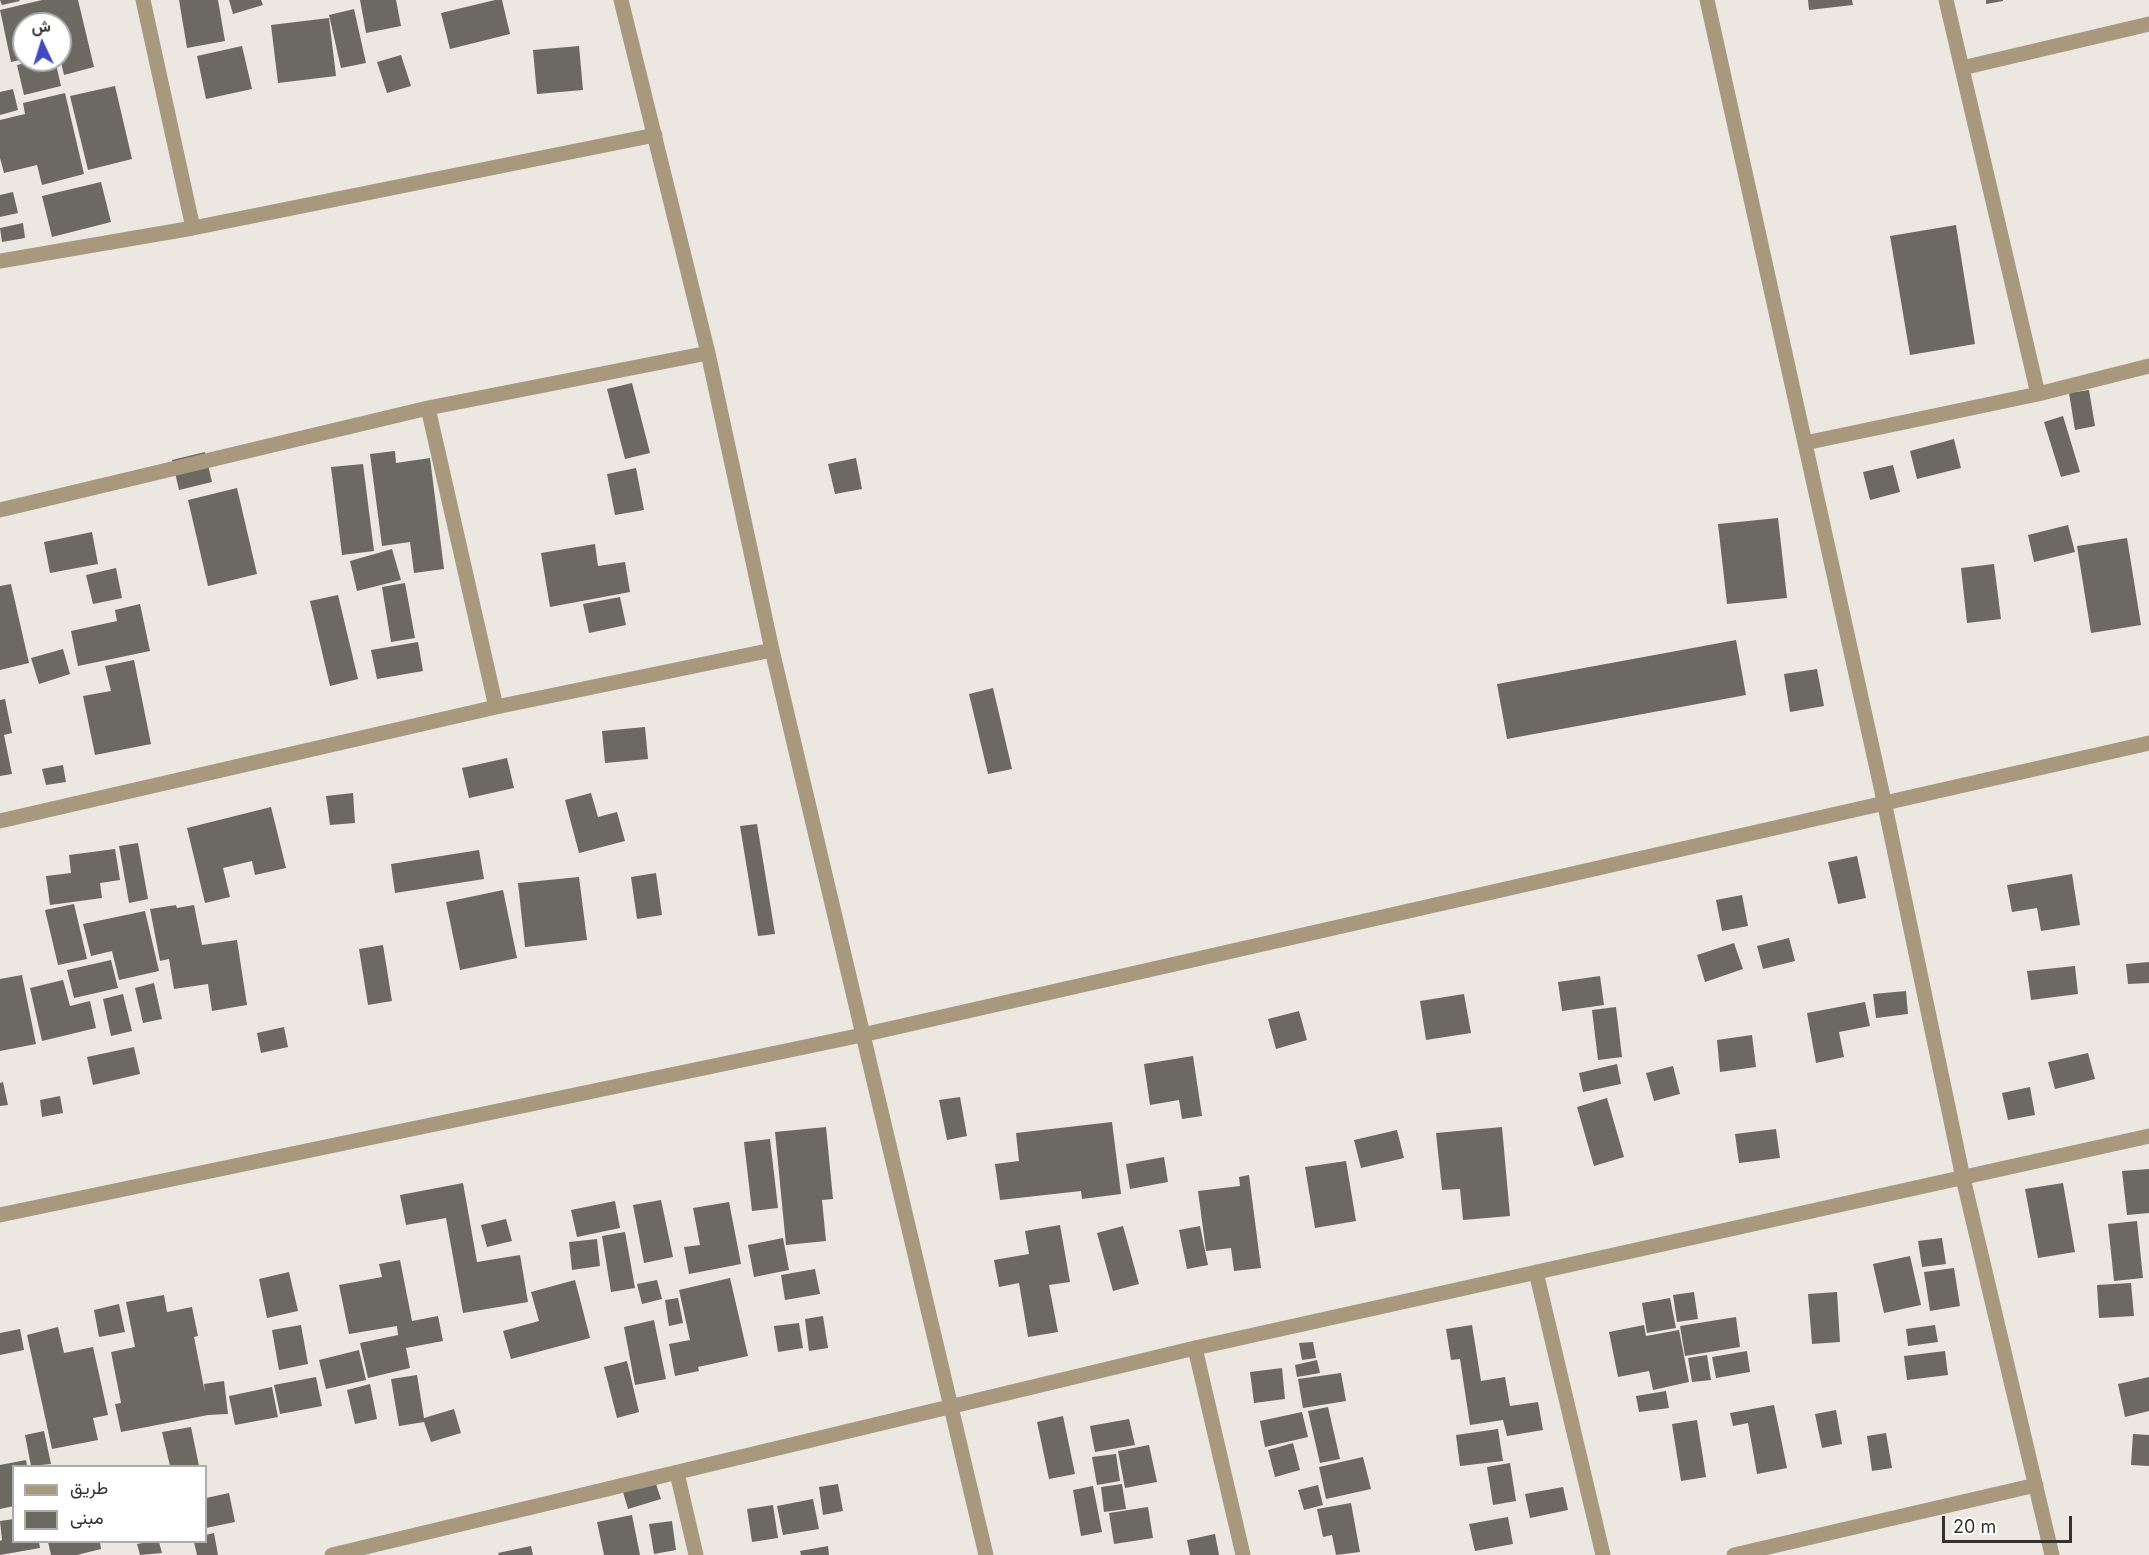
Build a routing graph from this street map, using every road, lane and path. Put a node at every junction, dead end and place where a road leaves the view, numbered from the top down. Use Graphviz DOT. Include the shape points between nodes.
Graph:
graph roads {
  1 [pos="143,0"];
  2 [pos="621,0"];
  3 [pos="1707,0"];
  4 [pos="1946,0"];
  5 [pos="2149,24"];
  6 [pos="1962,68"];
  7 [pos="655,135"];
  8 [pos="193,228"];
  9 [pos="0,261"];
  10 [pos="708,353"];
  11 [pos="2149,366"];
  12 [pos="2038,394"];
  13 [pos="428,408"];
  14 [pos="1805,443"];
  15 [pos="0,510"];
  16 [pos="772,651"];
  17 [pos="496,707"];
  18 [pos="2149,743"];
  19 [pos="1884,801"];
  20 [pos="0,821"];
  21 [pos="862,1035"];
  22 [pos="2149,1137"];
  23 [pos="1963,1178"];
  24 [pos="0,1215"];
  25 [pos="1536,1272"];
  26 [pos="1195,1348"];
  27 [pos="952,1407"];
  28 [pos="677,1473"];
  29 [pos="2036,1485"];
  30 [pos="332,1555"];
  31 [pos="696,1555"];
  32 [pos="986,1555"];
  33 [pos="1243,1555"];
  34 [pos="1603,1555"];
  35 [pos="1734,1555"];
  36 [pos="2052,1555"];
  1 -- 8 [label="street"];
  2 -- 7 [label="street"];
  3 -- 14 [label="street"];
  4 -- 6 [label="street"];
  5 -- 6 [label="street"];
  6 -- 12 [label="street"];
  7 -- 8 [label="street"];
  7 -- 10 [label="street"];
  8 -- 9 [label="street"];
  10 -- 13 [label="street"];
  10 -- 16 [label="street"];
  11 -- 12 [label="street"];
  12 -- 14 [label="street"];
  13 -- 15 [label="street"];
  13 -- 17 [label="street"];
  14 -- 19 [label="street"];
  16 -- 17 [label="street"];
  16 -- 21 [label="street"];
  17 -- 20 [label="street"];
  18 -- 19 [label="street"];
  19 -- 21 [label="street"];
  19 -- 23 [label="street"];
  21 -- 24 [label="street"];
  21 -- 27 [label="street"];
  22 -- 23 [label="street"];
  23 -- 25 [label="street"];
  23 -- 29 [label="street"];
  25 -- 26 [label="street"];
  25 -- 34 [label="street"];
  26 -- 27 [label="street"];
  26 -- 33 [label="street"];
  27 -- 28 [label="street"];
  27 -- 32 [label="street"];
  28 -- 30 [label="street"];
  28 -- 31 [label="street"];
  29 -- 35 [label="street"];
  29 -- 36 [label="street"];
}
